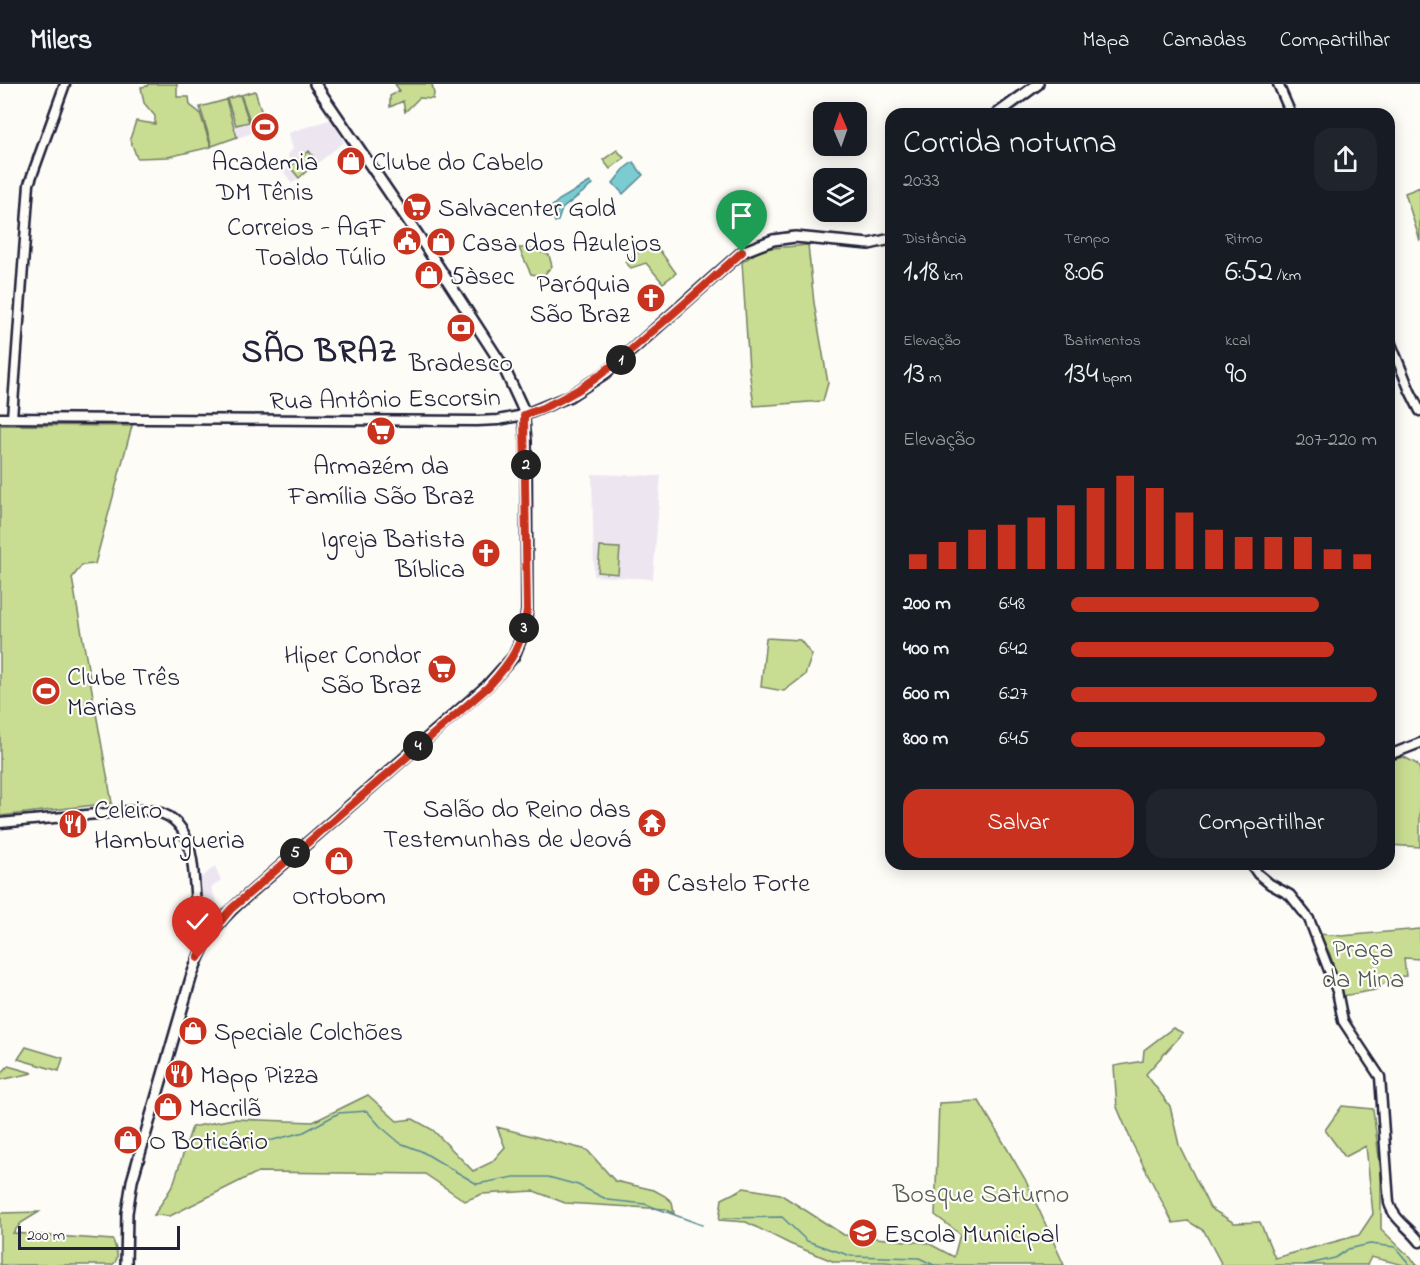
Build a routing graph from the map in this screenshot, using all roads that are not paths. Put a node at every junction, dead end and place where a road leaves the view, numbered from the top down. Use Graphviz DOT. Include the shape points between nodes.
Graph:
graph roads {
  1 [pos="65,84"];
  2 [pos="315,84"];
  3 [pos="1038,84"];
  4 [pos="1278,84"];
  5 [pos="1006,108"];
  6 [pos="1288,108"];
  7 [pos="885,240"];
  8 [pos="1395,354"];
  9 [pos="1420,411"];
  10 [pos="524,415"];
  11 [pos="0,418"];
  12 [pos="12,418"];
  13 [pos="1420,743"];
  14 [pos="1395,753"];
  15 [pos="0,823"];
  16 [pos="1255,870"];
  17 [pos="209,935"];
  18 [pos="1420,1242"];
  19 [pos="126,1265"];
  1 -- 12 [label="street" via="29,184"];
  2 -- 10 [label="main road" via="504,368"];
  3 -- 5 [label="main road"];
  4 -- 6 [label="street"];
  7 -- 10 [label="main road, Rua Antônio Escorsin" via="869,244 795,237 773,240 742,252 607,372 570,396"];
  8 -- 9 [label="street"];
  10 -- 12 [label="street, Rua Antônio Escorsin" via="477,421"];
  10 -- 17 [label="main road" via="527,610 514,656 488,687 240,901"];
  11 -- 12 [label="street, Rua Antônio Escorsin"];
  13 -- 14 [label="street"];
  15 -- 17 [label="street" via="140,810 168,816 179,825 188,842 199,929"];
  16 -- 18 [label="street" via="1290,895 1309,919 1338,992 1343,1021 1380,1077 1389,1203 1397,1219"];
  17 -- 19 [label="main road" via="191,978 132,1181"];
}
